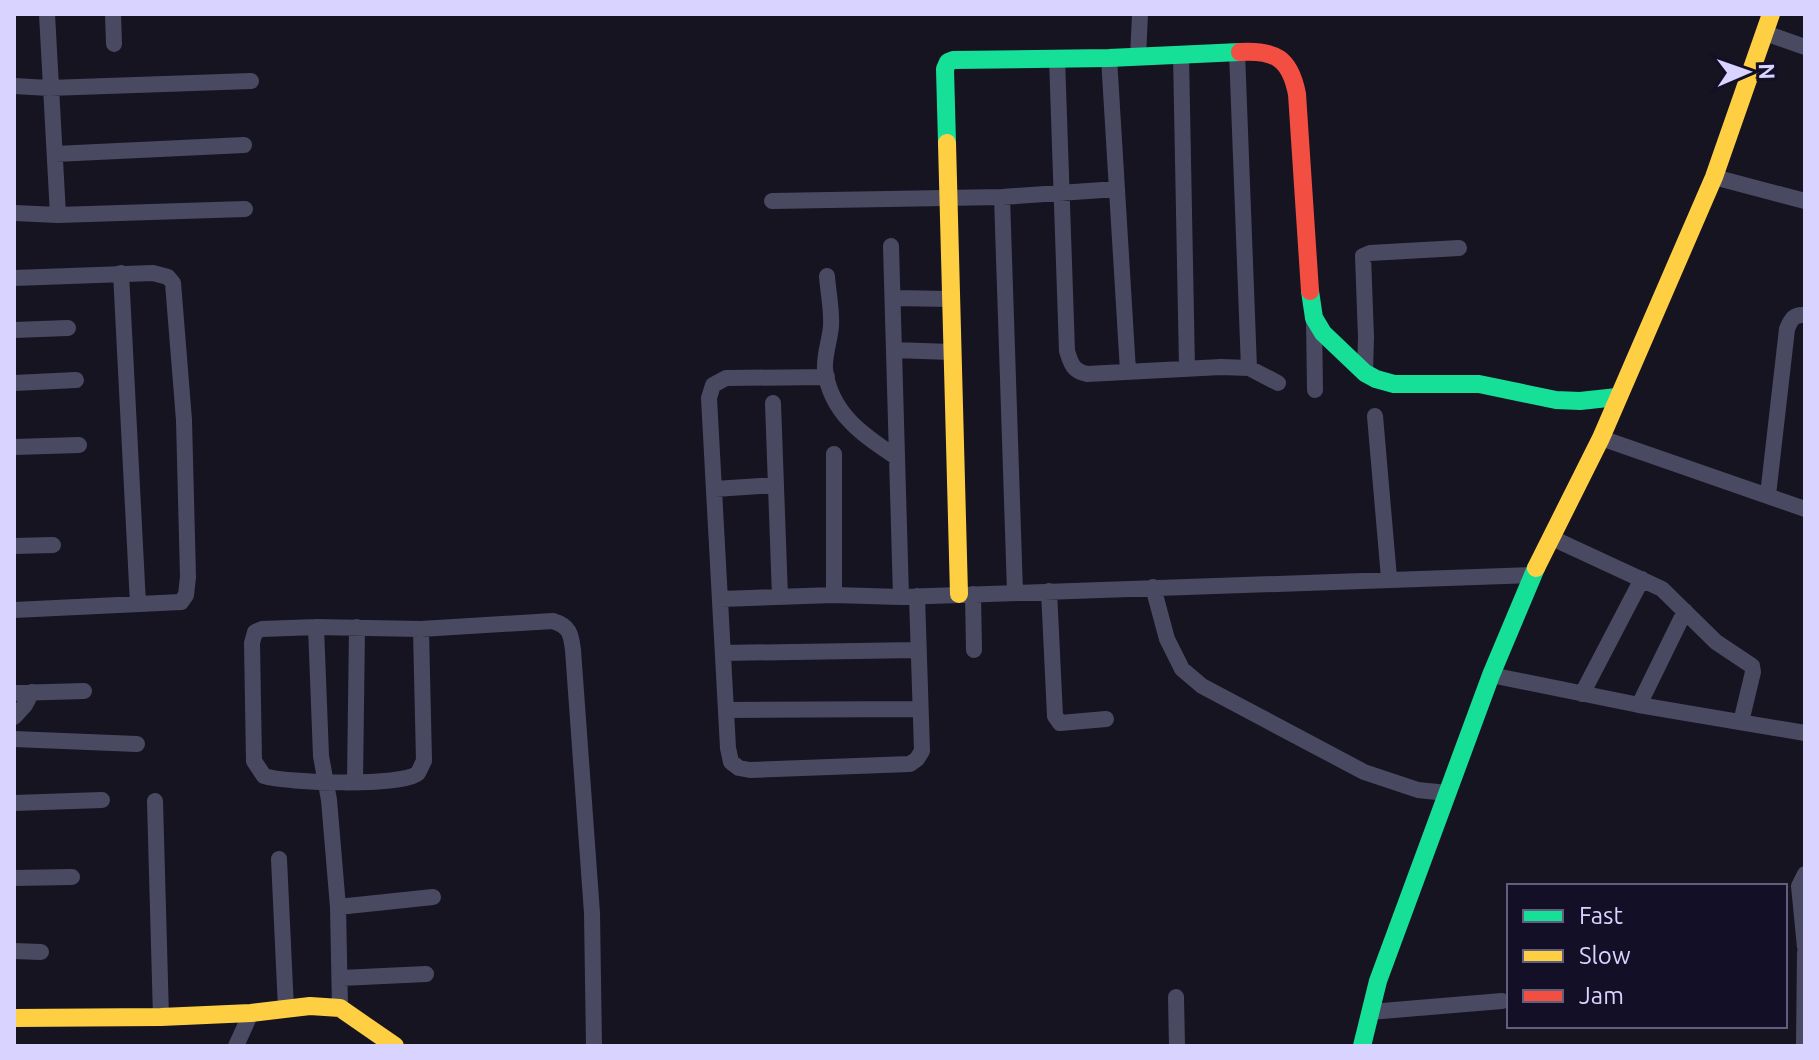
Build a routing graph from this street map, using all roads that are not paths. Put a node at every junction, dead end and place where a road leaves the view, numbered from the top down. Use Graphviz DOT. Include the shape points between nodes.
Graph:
graph roads {
  1 [pos="47,14"];
  2 [pos="113,14"];
  3 [pos="1140,14"];
  4 [pos="1771,14"];
  5 [pos="1765,33"];
  6 [pos="114,44"];
  7 [pos="1805,47"];
  8 [pos="1237,52"];
  9 [pos="1181,55"];
  10 [pos="1138,57"];
  11 [pos="1057,58"];
  12 [pos="1109,58"];
  13 [pos="251,81"];
  14 [pos="14,86"];
  15 [pos="49,88"];
  16 [pos="244,145"];
  17 [pos="55,154"];
  18 [pos="1714,177"];
  19 [pos="1117,189"];
  20 [pos="1063,191"];
  21 [pos="1002,197"];
  22 [pos="948,198"];
  23 [pos="772,201"];
  24 [pos="1805,201"];
  25 [pos="245,209"];
  26 [pos="14,213"];
  27 [pos="58,215"];
  28 [pos="891,246"];
  29 [pos="1459,248"];
  30 [pos="121,273"];
  31 [pos="827,276"];
  32 [pos="14,278"];
  33 [pos="893,298"];
  34 [pos="1805,298"];
  35 [pos="950,299"];
  36 [pos="1801,315"];
  37 [pos="1314,318"];
  38 [pos="68,328"];
  39 [pos="14,330"];
  40 [pos="894,350"];
  41 [pos="951,352"];
  42 [pos="1187,368"];
  43 [pos="1249,368"];
  44 [pos="1128,371"];
  45 [pos="1365,373"];
  46 [pos="827,377"];
  47 [pos="76,380"];
  48 [pos="14,383"];
  49 [pos="1278,383"];
  50 [pos="1315,390"];
  51 [pos="1617,397"];
  52 [pos="773,403"];
  53 [pos="1375,416"];
  54 [pos="1601,438"];
  55 [pos="79,445"];
  56 [pos="14,447"];
  57 [pos="834,454"];
  58 [pos="896,457"];
  59 [pos="776,485"];
  60 [pos="715,489"];
  61 [pos="1768,495"];
  62 [pos="1805,509"];
  63 [pos="1552,538"];
  64 [pos="53,545"];
  65 [pos="14,546"];
  66 [pos="1533,575"];
  67 [pos="1389,578"];
  68 [pos="1642,579"];
  69 [pos="1153,587"];
  70 [pos="1049,591"];
  71 [pos="1015,592"];
  72 [pos="966,594"];
  73 [pos="834,595"];
  74 [pos="909,596"];
  75 [pos="780,597"];
  76 [pos="721,599"];
  77 [pos="138,604"];
  78 [pos="14,610"];
  79 [pos="1685,611"];
  80 [pos="316,627"];
  81 [pos="357,627"];
  82 [pos="421,629"];
  83 [pos="918,650"];
  84 [pos="974,650"];
  85 [pos="723,653"];
  86 [pos="1491,675"];
  87 [pos="84,691"];
  88 [pos="32,692"];
  89 [pos="14,693"];
  90 [pos="1582,694"];
  91 [pos="1639,705"];
  92 [pos="920,709"];
  93 [pos="726,710"];
  94 [pos="14,717"];
  95 [pos="1106,719"];
  96 [pos="1741,722"];
  97 [pos="1805,733"];
  98 [pos="14,739"];
  99 [pos="137,744"];
  100 [pos="355,782"];
  101 [pos="326,783"];
  102 [pos="1447,793"];
  103 [pos="102,800"];
  104 [pos="155,801"];
  105 [pos="14,803"];
  106 [pos="279,859"];
  107 [pos="1805,874"];
  108 [pos="72,877"];
  109 [pos="14,878"];
  110 [pos="433,897"];
  111 [pos="338,907"];
  112 [pos="1805,950"];
  113 [pos="14,951"];
  114 [pos="41,952"];
  115 [pos="426,974"];
  116 [pos="341,978"];
  117 [pos="1805,994"];
  118 [pos="1176,997"];
  119 [pos="1502,1001"];
  120 [pos="340,1008"];
  121 [pos="286,1009"];
  122 [pos="1370,1012"];
  123 [pos="251,1013"];
  124 [pos="161,1017"];
  125 [pos="14,1018"];
  126 [pos="236,1046"];
  127 [pos="395,1046"];
  128 [pos="594,1046"];
  129 [pos="1177,1046"];
  130 [pos="1362,1046"];
  131 [pos="1804,1046"];
  1 -- 15 [label="street"];
  2 -- 6 [label="street"];
  3 -- 10 [label="street"];
  4 -- 5 [label="street"];
  5 -- 7 [label="street"];
  5 -- 18 [label="street"];
  8 -- 9 [label="street"];
  8 -- 37 [label="street" via="1277,55 1293,75"];
  8 -- 43 [label="street"];
  9 -- 10 [label="street"];
  9 -- 42 [label="street"];
  10 -- 12 [label="street"];
  11 -- 12 [label="street"];
  11 -- 20 [label="street"];
  11 -- 22 [label="street" via="948,62"];
  12 -- 19 [label="street"];
  13 -- 15 [label="street"];
  14 -- 15 [label="street"];
  15 -- 17 [label="street"];
  16 -- 17 [label="street"];
  17 -- 27 [label="street"];
  18 -- 24 [label="street"];
  18 -- 51 [label="street"];
  19 -- 20 [label="street"];
  19 -- 44 [label="street"];
  20 -- 21 [label="street"];
  20 -- 44 [label="street" via="1071,364 1087,374"];
  21 -- 22 [label="street"];
  21 -- 71 [label="street"];
  22 -- 23 [label="street"];
  22 -- 35 [label="street"];
  25 -- 27 [label="street"];
  26 -- 27 [label="street"];
  28 -- 33 [label="street"];
  29 -- 45 [label="street" via="1363,256"];
  30 -- 32 [label="street"];
  30 -- 77 [label="street"];
  30 -- 77 [label="street" via="161,274 173,283 184,420 186,595 181,602"];
  31 -- 46 [label="street"];
  33 -- 35 [label="street"];
  33 -- 40 [label="street"];
  34 -- 36 [label="street"];
  35 -- 41 [label="street"];
  36 -- 61 [label="street" via="1790,320 1787,329"];
  37 -- 45 [label="street"];
  37 -- 50 [label="street"];
  38 -- 39 [label="street"];
  40 -- 41 [label="street"];
  40 -- 58 [label="street"];
  41 -- 72 [label="street"];
  42 -- 43 [label="street"];
  42 -- 44 [label="street"];
  43 -- 49 [label="street"];
  45 -- 51 [label="street" via="1394,384 1479,384 1556,400"];
  46 -- 58 [label="street" via="850,424"];
  46 -- 60 [label="street" via="726,378 713,385 709,398"];
  47 -- 48 [label="street"];
  51 -- 54 [label="street"];
  52 -- 59 [label="street"];
  53 -- 67 [label="street"];
  54 -- 61 [label="street"];
  54 -- 63 [label="street"];
  55 -- 56 [label="street"];
  57 -- 73 [label="street"];
  58 -- 74 [label="street"];
  59 -- 60 [label="street"];
  59 -- 75 [label="street"];
  60 -- 76 [label="street"];
  61 -- 62 [label="street"];
  63 -- 66 [label="street"];
  63 -- 68 [label="street"];
  64 -- 65 [label="street"];
  66 -- 67 [label="street"];
  66 -- 86 [label="street"];
  67 -- 69 [label="street"];
  68 -- 79 [label="street"];
  68 -- 90 [label="street"];
  69 -- 70 [label="street"];
  69 -- 102 [label="street" via="1167,639 1182,669 1202,686 1364,772 1418,790"];
  70 -- 71 [label="street"];
  70 -- 95 [label="street" via="1055,716 1067,724"];
  71 -- 72 [label="street"];
  72 -- 74 [label="street"];
  72 -- 84 [label="street"];
  73 -- 74 [label="street"];
  73 -- 75 [label="street"];
  74 -- 83 [label="street"];
  75 -- 76 [label="street"];
  76 -- 85 [label="street"];
  77 -- 78 [label="street"];
  79 -- 91 [label="street"];
  79 -- 96 [label="street" via="1716,642 1752,666"];
  80 -- 81 [label="street"];
  80 -- 101 [label="street"];
  80 -- 101 [label="street" via="255,632 252,748 264,776"];
  81 -- 82 [label="street"];
  81 -- 100 [label="street"];
  82 -- 100 [label="street" via="424,761 408,778"];
  82 -- 128 [label="street" via="553,621 571,634 592,913"];
  83 -- 85 [label="street"];
  83 -- 92 [label="street"];
  85 -- 93 [label="street"];
  86 -- 90 [label="street"];
  86 -- 102 [label="street"];
  87 -- 88 [label="street"];
  88 -- 89 [label="street"];
  88 -- 94 [label="street"];
  90 -- 91 [label="street"];
  91 -- 96 [label="street"];
  92 -- 93 [label="street"];
  92 -- 93 [label="street" via="922,751 910,764 750,770 731,762"];
  96 -- 97 [label="street"];
  98 -- 99 [label="street"];
  100 -- 101 [label="street"];
  101 -- 111 [label="street"];
  102 -- 122 [label="street"];
  103 -- 105 [label="street"];
  104 -- 124 [label="street"];
  106 -- 121 [label="street"];
  107 -- 112 [label="street" via="1799,886"];
  108 -- 109 [label="street"];
  110 -- 111 [label="street"];
  111 -- 116 [label="street"];
  112 -- 117 [label="street"];
  113 -- 114 [label="street"];
  115 -- 116 [label="street"];
  116 -- 120 [label="street"];
  117 -- 131 [label="street"];
  118 -- 129 [label="street"];
  119 -- 122 [label="street"];
  120 -- 121 [label="street"];
  120 -- 127 [label="street"];
  121 -- 123 [label="street"];
  122 -- 130 [label="street"];
  123 -- 124 [label="street"];
  123 -- 126 [label="street"];
  124 -- 125 [label="street"];
}
